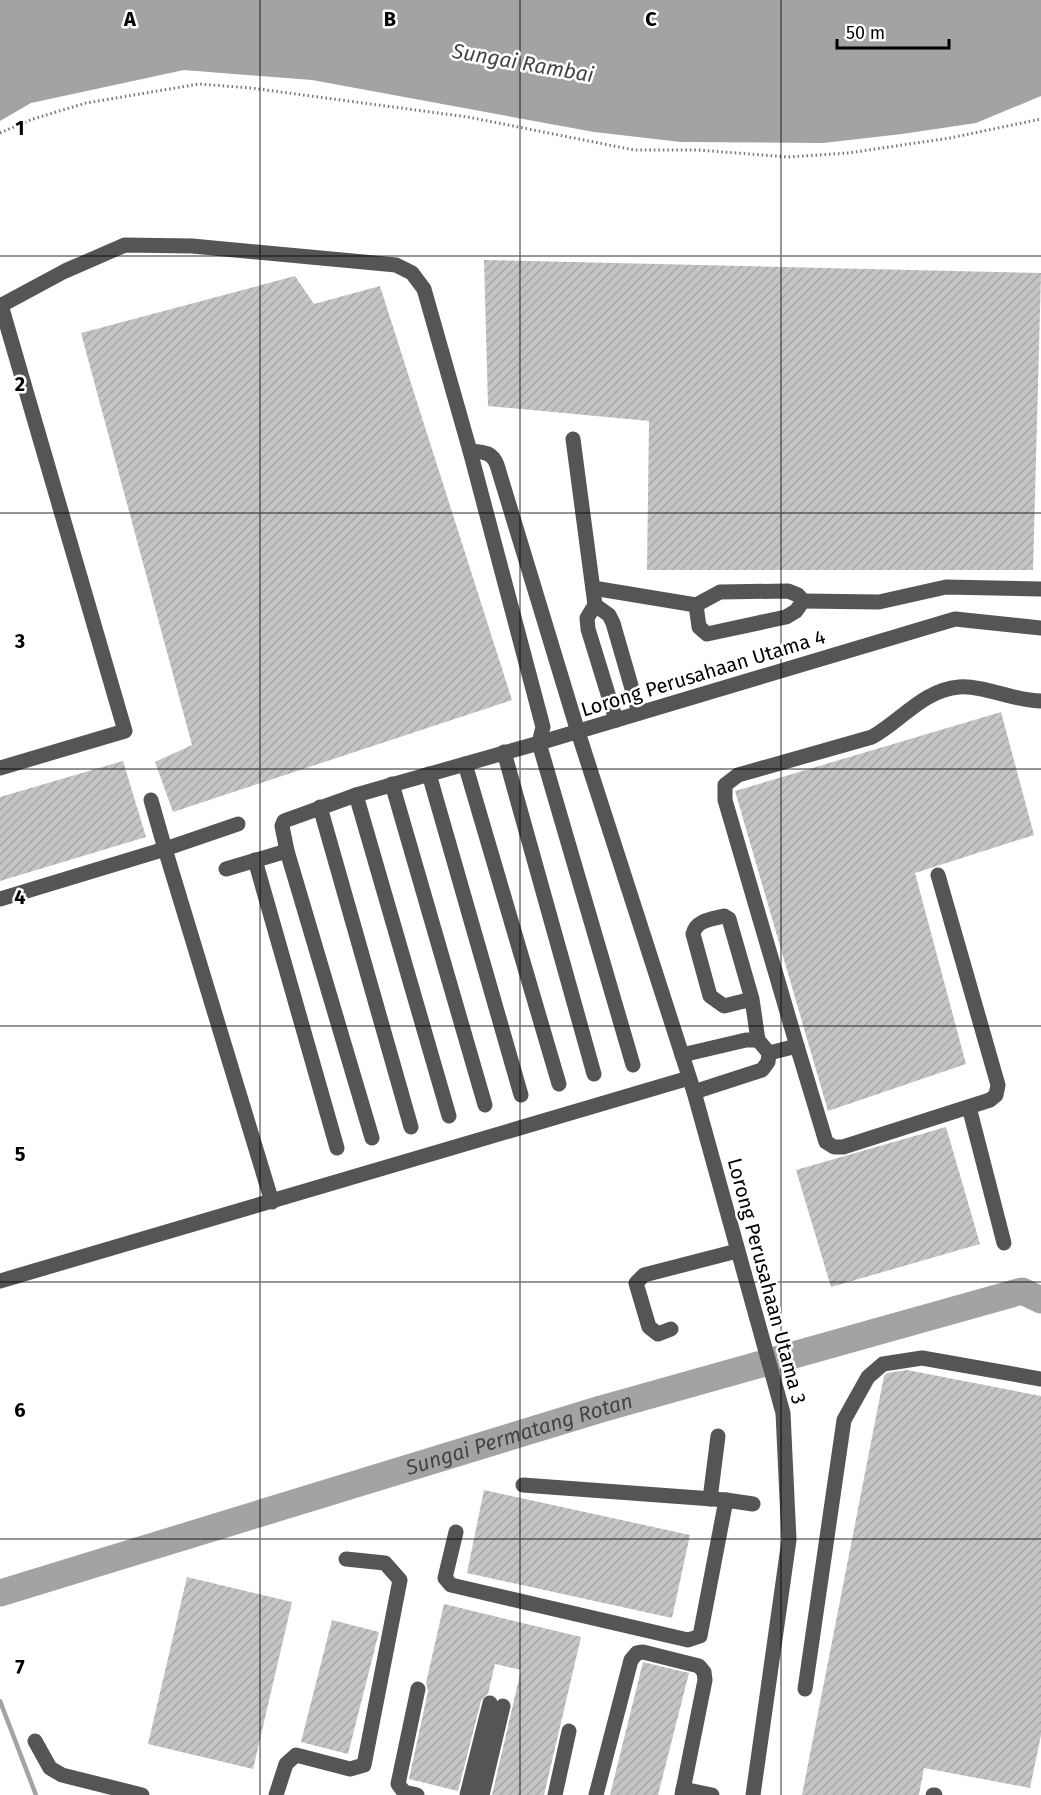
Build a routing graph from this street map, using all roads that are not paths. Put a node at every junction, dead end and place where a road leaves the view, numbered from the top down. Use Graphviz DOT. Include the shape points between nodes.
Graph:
graph roads {
  1 [pos="1,305"];
  2 [pos="573,439"];
  3 [pos="470,451"];
  4 [pos="593,588"];
  5 [pos="1041,589"];
  6 [pos="802,601"];
  7 [pos="595,605"];
  8 [pos="696,605"];
  9 [pos="1041,628"];
  10 [pos="1041,700"];
  11 [pos="639,713"];
  12 [pos="616,720"];
  13 [pos="578,732"];
  14 [pos="539,742"];
  15 [pos="504,752"];
  16 [pos="465,764"];
  17 [pos="0,768"];
  18 [pos="429,774"];
  19 [pos="392,784"];
  20 [pos="356,795"];
  21 [pos="151,800"];
  22 [pos="320,807"];
  23 [pos="238,824"];
  24 [pos="165,849"];
  25 [pos="287,851"];
  26 [pos="255,860"];
  27 [pos="226,869"];
  28 [pos="938,875"];
  29 [pos="0,898"];
  30 [pos="752,999"];
  31 [pos="758,1040"];
  32 [pos="797,1046"];
  33 [pos="769,1053"];
  34 [pos="633,1065"];
  35 [pos="688,1073"];
  36 [pos="594,1074"];
  37 [pos="559,1084"];
  38 [pos="521,1095"];
  39 [pos="484,1106"];
  40 [pos="969,1107"];
  41 [pos="449,1116"];
  42 [pos="411,1127"];
  43 [pos="372,1138"];
  44 [pos="337,1148"];
  45 [pos="272,1202"];
  46 [pos="1004,1243"];
  47 [pos="737,1251"];
  48 [pos="0,1281"];
  49 [pos="671,1329"];
  50 [pos="1041,1379"];
  51 [pos="717,1436"];
  52 [pos="523,1485"];
  53 [pos="710,1499"];
  54 [pos="726,1500"];
  55 [pos="753,1504"];
  56 [pos="456,1532"];
  57 [pos="346,1559"];
  58 [pos="418,1689"];
  59 [pos="805,1689"];
  60 [pos="569,1731"];
  61 [pos="35,1741"];
  62 [pos="682,1792"];
  63 [pos="142,1795"];
  64 [pos="276,1795"];
  65 [pos="417,1795"];
  66 [pos="467,1795"];
  67 [pos="482,1795"];
  68 [pos="555,1795"];
  69 [pos="596,1795"];
  70 [pos="712,1795"];
  71 [pos="753,1795"];
  1 -- 3 [label="street" via="65,270 125,245 192,246 396,265 412,273 424,289"];
  1 -- 17 [label="street" via="124,731"];
  2 -- 4 [label="street"];
  3 -- 13 [label="street" via="487,452 494,457"];
  3 -- 14 [label="street" via="540,714 543,727"];
  4 -- 7 [label="street"];
  4 -- 8 [label="street"];
  5 -- 6 [label="street" via="946,587 879,602"];
  6 -- 8 [label="street" via="788,591 720,592"];
  6 -- 8 [label="street" via="786,617 707,634 699,627"];
  7 -- 11 [label="street" via="613,623"];
  7 -- 12 [label="street" via="587,618 588,629"];
  9 -- 11 [label="street, Lorong Perusahaan Utama 4" via="955,619"];
  10 -- 32 [label="street" via="960,687 935,693 872,737 738,775 725,785 725,800"];
  11 -- 12 [label="street, Lorong Perusahaan Utama 4"];
  12 -- 13 [label="street, Lorong Perusahaan Utama 4"];
  13 -- 14 [label="street"];
  13 -- 35 [label="street, Lorong Perusahaan Utama 4"];
  14 -- 15 [label="street"];
  14 -- 34 [label="street"];
  15 -- 16 [label="street"];
  15 -- 36 [label="street"];
  16 -- 18 [label="street"];
  16 -- 37 [label="street"];
  18 -- 19 [label="street"];
  18 -- 38 [label="street"];
  19 -- 20 [label="street"];
  19 -- 39 [label="street"];
  20 -- 22 [label="street"];
  20 -- 41 [label="street"];
  21 -- 24 [label="street"];
  22 -- 25 [label="street" via="284,821"];
  22 -- 42 [label="street"];
  23 -- 24 [label="street"];
  24 -- 29 [label="street"];
  24 -- 45 [label="street"];
  25 -- 26 [label="street"];
  25 -- 43 [label="street"];
  26 -- 27 [label="street"];
  26 -- 44 [label="street"];
  28 -- 40 [label="street" via="998,1085 990,1100"];
  30 -- 30 [label="street" via="729,919 724,916 700,922 693,934 710,996 724,1006"];
  30 -- 31 [label="street"];
  31 -- 33 [label="street"];
  31 -- 35 [label="street" via="746,1040"];
  32 -- 33 [label="street"];
  32 -- 40 [label="street" via="826,1142 834,1147"];
  33 -- 35 [label="street" via="762,1070"];
  35 -- 45 [label="street"];
  35 -- 47 [label="street, Lorong Perusahaan Utama 3"];
  40 -- 46 [label="street"];
  45 -- 48 [label="street"];
  47 -- 49 [label="street" via="645,1275 636,1283 650,1327 658,1334"];
  47 -- 71 [label="street, Lorong Perusahaan Utama 3" via="783,1413 789,1540"];
  50 -- 59 [label="street" via="922,1358 883,1364 868,1377 844,1420"];
  51 -- 53 [label="street"];
  52 -- 53 [label="street"];
  53 -- 54 [label="street"];
  54 -- 55 [label="street"];
  54 -- 56 [label="street" via="700,1636 688,1641 451,1585 445,1578"];
  57 -- 64 [label="street" via="385,1563 400,1580 364,1765 350,1769 296,1755 286,1764"];
  58 -- 65 [label="street" via="398,1784 404,1792"];
  60 -- 68 [label="street"];
  61 -- 63 [label="street" via="50,1768 62,1775"];
  62 -- 69 [label="street" via="704,1672 699,1666 644,1652 631,1660"];
  62 -- 70 [label="street"];
  66 -- 67 [label="street" via="496,1705"];
}
